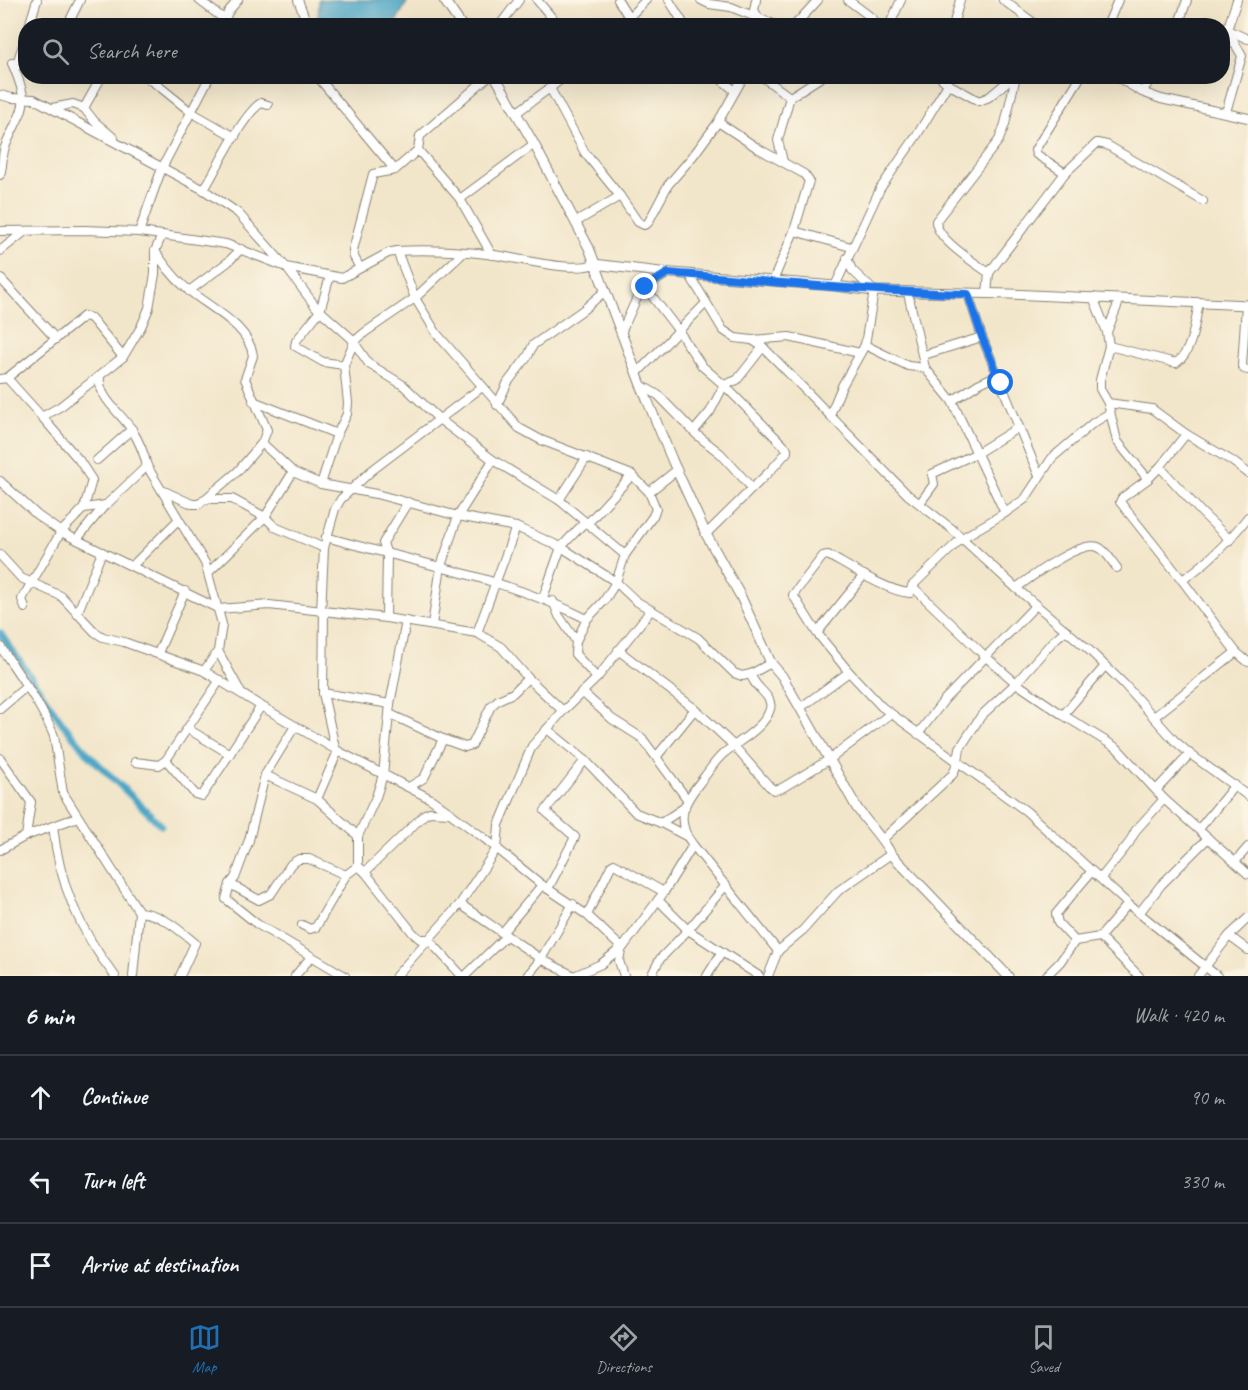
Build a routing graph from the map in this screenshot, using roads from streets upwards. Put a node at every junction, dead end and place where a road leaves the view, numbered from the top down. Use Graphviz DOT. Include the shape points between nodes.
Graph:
graph roads {
  1 [pos="37,0"];
  2 [pos="80,0"];
  3 [pos="199,0"];
  4 [pos="238,0"];
  5 [pos="298,0"];
  6 [pos="444,0"];
  7 [pos="519,0"];
  8 [pos="537,0"];
  9 [pos="618,0"];
  10 [pos="646,0"];
  11 [pos="669,0"];
  12 [pos="701,0"];
  13 [pos="756,0"];
  14 [pos="818,0"];
  15 [pos="848,0"];
  16 [pos="901,0"];
  17 [pos="960,0"];
  18 [pos="1002,0"];
  19 [pos="1118,0"];
  20 [pos="1187,0"];
  21 [pos="1237,0"];
  22 [pos="628,16"];
  23 [pos="758,17"];
  24 [pos="31,18"];
  25 [pos="71,18"];
  26 [pos="219,18"];
  27 [pos="226,18"];
  28 [pos="305,18"];
  29 [pos="456,18"];
  30 [pos="505,18"];
  31 [pos="552,18"];
  32 [pos="680,18"];
  33 [pos="801,18"];
  34 [pos="872,18"];
  35 [pos="893,18"];
  36 [pos="955,18"];
  37 [pos="1027,18"];
  38 [pos="1110,18"];
  39 [pos="1181,18"];
  40 [pos="1230,21"];
  41 [pos="1230,31"];
  42 [pos="1230,34"];
  43 [pos="1248,39"];
  44 [pos="1245,55"];
  45 [pos="18,60"];
  46 [pos="12,63"];
  47 [pos="18,65"];
  48 [pos="18,80"];
  49 [pos="20,84"];
  50 [pos="98,84"];
  51 [pos="156,84"];
  52 [pos="206,84"];
  53 [pos="324,84"];
  54 [pos="480,84"];
  55 [pos="500,84"];
  56 [pos="555,84"];
  57 [pos="727,84"];
  58 [pos="739,84"];
  59 [pos="771,84"];
  60 [pos="810,84"];
  61 [pos="948,84"];
  62 [pos="1005,84"];
  63 [pos="1013,84"];
  64 [pos="1075,84"];
  65 [pos="1128,84"];
  66 [pos="1148,84"];
  67 [pos="550,88"];
  68 [pos="735,91"];
  69 [pos="1142,92"];
  70 [pos="0,95"];
  71 [pos="790,97"];
  72 [pos="25,99"];
  73 [pos="268,105"];
  74 [pos="52,108"];
  75 [pos="84,108"];
  76 [pos="190,112"];
  77 [pos="1226,112"];
  78 [pos="516,113"];
  79 [pos="1248,118"];
  80 [pos="718,122"];
  81 [pos="235,137"];
  82 [pos="534,144"];
  83 [pos="122,146"];
  84 [pos="418,150"];
  85 [pos="783,162"];
  86 [pos="162,168"];
  87 [pos="395,170"];
  88 [pos="1065,173"];
  89 [pos="0,175"];
  90 [pos="204,190"];
  91 [pos="620,196"];
  92 [pos="460,199"];
  93 [pos="1203,201"];
  94 [pos="576,222"];
  95 [pos="0,231"];
  96 [pos="794,231"];
  97 [pos="24,232"];
  98 [pos="139,232"];
  99 [pos="162,235"];
  100 [pos="851,247"];
  101 [pos="241,249"];
  102 [pos="0,250"];
  103 [pos="155,251"];
  104 [pos="397,251"];
  105 [pos="464,253"];
  106 [pos="492,255"];
  107 [pos="847,258"];
  108 [pos="594,264"];
  109 [pos="286,267"];
  110 [pos="360,268"];
  111 [pos="668,273"];
  112 [pos="989,273"];
  113 [pos="689,274"];
  114 [pos="330,276"];
  115 [pos="0,278"];
  116 [pos="773,281"];
  117 [pos="835,286"];
  118 [pos="645,287"];
  119 [pos="189,291"];
  120 [pos="605,291"];
  121 [pos="874,291"];
  122 [pos="908,293"];
  123 [pos="968,294"];
  124 [pos="987,294"];
  125 [pos="1093,297"];
  126 [pos="415,298"];
  127 [pos="1120,299"];
  128 [pos="1198,302"];
  129 [pos="706,303"];
  130 [pos="1247,305"];
  131 [pos="320,311"];
  132 [pos="678,330"];
  133 [pos="1107,332"];
  134 [pos="621,333"];
  135 [pos="982,337"];
  136 [pos="56,339"];
  137 [pos="752,340"];
  138 [pos="354,342"];
  139 [pos="1109,346"];
  140 [pos="763,347"];
  141 [pos="862,349"];
  142 [pos="924,355"];
  143 [pos="123,357"];
  144 [pos="344,365"];
  145 [pos="925,368"];
  146 [pos="1248,370"];
  147 [pos="637,373"];
  148 [pos="998,375"];
  149 [pos="100,377"];
  150 [pos="3,379"];
  151 [pos="640,385"];
  152 [pos="724,385"];
  153 [pos="482,387"];
  154 [pos="253,401"];
  155 [pos="952,401"];
  156 [pos="1107,403"];
  157 [pos="497,405"];
  158 [pos="1110,413"];
  159 [pos="830,415"];
  160 [pos="42,417"];
  161 [pos="439,419"];
  162 [pos="1019,427"];
  163 [pos="132,429"];
  164 [pos="694,431"];
  165 [pos="337,434"];
  166 [pos="1186,434"];
  167 [pos="262,443"];
  168 [pos="977,453"];
  169 [pos="587,457"];
  170 [pos="97,460"];
  171 [pos="493,460"];
  172 [pos="147,466"];
  173 [pos="1160,467"];
  174 [pos="677,470"];
  175 [pos="293,472"];
  176 [pos="1248,473"];
  177 [pos="632,476"];
  178 [pos="1039,476"];
  179 [pos="1148,478"];
  180 [pos="0,482"];
  181 [pos="321,484"];
  182 [pos="753,488"];
  183 [pos="350,489"];
  184 [pos="164,491"];
  185 [pos="650,492"];
  186 [pos="205,499"];
  187 [pos="559,500"];
  188 [pos="408,502"];
  189 [pos="920,502"];
  190 [pos="106,505"];
  191 [pos="84,508"];
  192 [pos="1005,513"];
  193 [pos="458,516"];
  194 [pos="265,517"];
  195 [pos="1248,517"];
  196 [pos="178,520"];
  197 [pos="586,523"];
  198 [pos="516,527"];
  199 [pos="61,532"];
  200 [pos="706,534"];
  201 [pos="326,537"];
  202 [pos="962,538"];
  203 [pos="77,539"];
  204 [pos="1230,540"];
  205 [pos="324,548"];
  206 [pos="561,548"];
  207 [pos="102,552"];
  208 [pos="0,555"];
  209 [pos="387,555"];
  210 [pos="625,555"];
  211 [pos="132,566"];
  212 [pos="441,566"];
  213 [pos="1117,568"];
  214 [pos="208,573"];
  215 [pos="864,575"];
  216 [pos="1182,580"];
  217 [pos="616,582"];
  218 [pos="32,584"];
  219 [pos="495,584"];
  220 [pos="912,586"];
  221 [pos="1016,588"];
  222 [pos="185,591"];
  223 [pos="543,598"];
  224 [pos="553,601"];
  225 [pos="1036,606"];
  226 [pos="25,608"];
  227 [pos="219,609"];
  228 [pos="651,610"];
  229 [pos="323,612"];
  230 [pos="77,614"];
  231 [pos="386,618"];
  232 [pos="587,619"];
  233 [pos="406,621"];
  234 [pos="432,625"];
  235 [pos="1066,630"];
  236 [pos="477,633"];
  237 [pos="817,633"];
  238 [pos="576,640"];
  239 [pos="1,650"];
  240 [pos="618,650"];
  241 [pos="218,651"];
  242 [pos="1236,652"];
  243 [pos="158,653"];
  244 [pos="986,657"];
  245 [pos="1248,662"];
  246 [pos="771,663"];
  247 [pos="1104,666"];
  248 [pos="204,670"];
  249 [pos="849,672"];
  250 [pos="751,675"];
  251 [pos="528,678"];
  252 [pos="597,678"];
  253 [pos="219,680"];
  254 [pos="1016,683"];
  255 [pos="27,686"];
  256 [pos="241,692"];
  257 [pos="582,692"];
  258 [pos="323,693"];
  259 [pos="390,704"];
  260 [pos="261,706"];
  261 [pos="800,708"];
  262 [pos="0,709"];
  263 [pos="694,709"];
  264 [pos="563,711"];
  265 [pos="390,714"];
  266 [pos="891,714"];
  267 [pos="1063,715"];
  268 [pos="1154,717"];
  269 [pos="295,726"];
  270 [pos="188,729"];
  271 [pos="547,729"];
  272 [pos="918,734"];
  273 [pos="443,739"];
  274 [pos="734,746"];
  275 [pos="337,750"];
  276 [pos="230,754"];
  277 [pos="1190,754"];
  278 [pos="657,756"];
  279 [pos="0,758"];
  280 [pos="830,759"];
  281 [pos="166,760"];
  282 [pos="585,760"];
  283 [pos="958,761"];
  284 [pos="135,762"];
  285 [pos="383,775"];
  286 [pos="265,776"];
  287 [pos="1235,785"];
  288 [pos="408,787"];
  289 [pos="1157,789"];
  290 [pos="1248,796"];
  291 [pos="317,799"];
  292 [pos="1164,799"];
  293 [pos="686,803"];
  294 [pos="451,813"];
  295 [pos="78,818"];
  296 [pos="661,823"];
  297 [pos="499,825"];
  298 [pos="53,826"];
  299 [pos="1199,829"];
  300 [pos="26,836"];
  301 [pos="358,836"];
  302 [pos="686,836"];
  303 [pos="484,838"];
  304 [pos="1208,838"];
  305 [pos="883,839"];
  306 [pos="693,845"];
  307 [pos="1248,847"];
  308 [pos="497,848"];
  309 [pos="0,850"];
  310 [pos="891,854"];
  311 [pos="1235,862"];
  312 [pos="362,869"];
  313 [pos="1091,872"];
  314 [pos="1248,874"];
  315 [pos="346,875"];
  316 [pos="1101,878"];
  317 [pos="230,884"];
  318 [pos="726,885"];
  319 [pos="545,887"];
  320 [pos="664,892"];
  321 [pos="658,900"];
  322 [pos="460,904"];
  323 [pos="573,904"];
  324 [pos="1128,904"];
  325 [pos="139,912"];
  326 [pos="1140,912"];
  327 [pos="587,915"];
  328 [pos="1248,918"];
  329 [pos="302,925"];
  330 [pos="688,930"];
  331 [pos="504,934"];
  332 [pos="1229,936"];
  333 [pos="1100,937"];
  334 [pos="428,939"];
  335 [pos="1075,941"];
  336 [pos="621,949"];
  337 [pos="1248,950"];
  338 [pos="778,951"];
  339 [pos="722,952"];
  340 [pos="311,957"];
  341 [pos="541,959"];
  342 [pos="1205,965"];
  343 [pos="625,975"];
  344 [pos="115,976"];
  345 [pos="133,976"];
  346 [pos="180,976"];
  347 [pos="295,976"];
  348 [pos="345,976"];
  349 [pos="396,976"];
  350 [pos="464,976"];
  351 [pos="527,976"];
  352 [pos="651,976"];
  353 [pos="707,976"];
  354 [pos="759,976"];
  355 [pos="768,976"];
  356 [pos="1008,976"];
  357 [pos="1046,976"];
  358 [pos="1139,976"];
  359 [pos="1198,976"];
  360 [pos="1217,976"];
  1 -- 24 [label="street"];
  2 -- 25 [label="street"];
  3 -- 26 [label="street"];
  4 -- 27 [label="street"];
  5 -- 28 [label="street"];
  6 -- 29 [label="street"];
  7 -- 30 [label="street"];
  8 -- 31 [label="street"];
  9 -- 22 [label="street"];
  10 -- 22 [label="street"];
  11 -- 32 [label="street"];
  12 -- 23 [label="street"];
  13 -- 23 [label="street" via="754,10"];
  14 -- 33 [label="street"];
  15 -- 34 [label="street"];
  16 -- 35 [label="street"];
  17 -- 36 [label="street"];
  18 -- 37 [label="street"];
  19 -- 38 [label="street"];
  20 -- 39 [label="street"];
  21 -- 40 [label="street"];
  41 -- 43 [label="street"];
  42 -- 44 [label="street"];
  44 -- 77 [label="street"];
  45 -- 46 [label="street"];
  46 -- 47 [label="street"];
  46 -- 48 [label="street"];
  49 -- 72 [label="street"];
  50 -- 75 [label="street"];
  51 -- 76 [label="street"];
  52 -- 76 [label="street"];
  53 -- 87 [label="street"];
  54 -- 84 [label="street" via="420,136"];
  55 -- 78 [label="street"];
  56 -- 67 [label="street"];
  57 -- 68 [label="street"];
  58 -- 68 [label="street"];
  59 -- 71 [label="street"];
  60 -- 71 [label="street"];
  61 -- 62 [label="street" via="980,101"];
  61 -- 100 [label="street" via="880,189"];
  63 -- 112 [label="street" via="999,140 936,221 954,247"];
  64 -- 88 [label="street" via="1035,147 1036,154"];
  65 -- 69 [label="street"];
  66 -- 69 [label="street"];
  67 -- 78 [label="street"];
  67 -- 91 [label="street" via="585,153"];
  68 -- 80 [label="street"];
  69 -- 77 [label="street"];
  70 -- 72 [label="street"];
  71 -- 85 [label="street" via="778,140"];
  72 -- 74 [label="street"];
  72 -- 89 [label="street" via="4,150"];
  73 -- 81 [label="street" via="257,105"];
  74 -- 75 [label="street" via="73,104"];
  74 -- 83 [label="street"];
  75 -- 83 [label="street"];
  76 -- 81 [label="street"];
  76 -- 86 [label="street"];
  77 -- 79 [label="street"];
  78 -- 82 [label="street"];
  80 -- 85 [label="street"];
  80 -- 91 [label="street" via="668,185 648,223 638,222"];
  81 -- 90 [label="street"];
  82 -- 92 [label="street"];
  82 -- 94 [label="street"];
  83 -- 86 [label="street"];
  84 -- 87 [label="street"];
  84 -- 92 [label="street"];
  85 -- 96 [label="street" via="809,181"];
  86 -- 90 [label="street"];
  86 -- 98 [label="street"];
  87 -- 110 [label="street" via="373,174 353,250"];
  88 -- 93 [label="street" via="1100,142"];
  88 -- 112 [label="street"];
  90 -- 109 [label="street" via="238,213"];
  91 -- 94 [label="street"];
  92 -- 106 [label="street"];
  94 -- 108 [label="street"];
  95 -- 97 [label="street"];
  96 -- 100 [label="street"];
  96 -- 116 [label="street"];
  97 -- 98 [label="street"];
  97 -- 102 [label="street"];
  98 -- 99 [label="street"];
  99 -- 101 [label="street"];
  99 -- 103 [label="street"];
  100 -- 107 [label="street"];
  101 -- 109 [label="street"];
  101 -- 119 [label="street"];
  103 -- 119 [label="street"];
  103 -- 143 [label="street" via="149,308"];
  104 -- 105 [label="street"];
  104 -- 110 [label="street"];
  104 -- 126 [label="street"];
  105 -- 106 [label="street"];
  105 -- 126 [label="street"];
  106 -- 108 [label="street" via="566,266"];
  107 -- 117 [label="street"];
  107 -- 121 [label="street" via="852,270"];
  108 -- 111 [label="street"];
  108 -- 120 [label="street"];
  109 -- 114 [label="street"];
  109 -- 131 [label="street"];
  110 -- 114 [label="street" via="342,278"];
  111 -- 113 [label="street"];
  111 -- 118 [label="street"];
  112 -- 124 [label="street"];
  113 -- 116 [label="street"];
  113 -- 129 [label="street"];
  114 -- 131 [label="street"];
  115 -- 136 [label="street"];
  116 -- 117 [label="street"];
  117 -- 121 [label="street"];
  118 -- 132 [label="street"];
  118 -- 134 [label="street" via="636,297"];
  119 -- 154 [label="street" via="234,324 248,341 254,356 245,379"];
  120 -- 134 [label="street"];
  120 -- 157 [label="street" via="533,345"];
  121 -- 122 [label="street"];
  121 -- 141 [label="street"];
  122 -- 123 [label="street"];
  122 -- 142 [label="street"];
  123 -- 124 [label="street"];
  123 -- 135 [label="street"];
  124 -- 125 [label="street"];
  125 -- 127 [label="street"];
  125 -- 133 [label="street"];
  126 -- 138 [label="street"];
  126 -- 153 [label="street" via="443,343"];
  127 -- 128 [label="street"];
  127 -- 133 [label="street"];
  128 -- 130 [label="street"];
  128 -- 139 [label="street" via="1191,338 1179,361 1173,363"];
  129 -- 132 [label="street"];
  129 -- 137 [label="street" via="723,330 735,338"];
  130 -- 146 [label="street" via="1242,366"];
  131 -- 138 [label="street"];
  131 -- 144 [label="street" via="295,346 323,362"];
  132 -- 147 [label="street"];
  132 -- 152 [label="street" via="702,366"];
  133 -- 139 [label="street"];
  134 -- 147 [label="street"];
  135 -- 142 [label="street"];
  135 -- 148 [label="street"];
  136 -- 143 [label="street" via="86,315"];
  136 -- 150 [label="street"];
  137 -- 140 [label="street"];
  137 -- 141 [label="street" via="789,337"];
  138 -- 144 [label="street"];
  138 -- 161 [label="street" via="369,364 403,385"];
  139 -- 156 [label="street" via="1099,386"];
  140 -- 152 [label="street" via="737,380"];
  140 -- 159 [label="street"];
  141 -- 145 [label="street"];
  141 -- 159 [label="street"];
  142 -- 145 [label="street"];
  143 -- 149 [label="street"];
  144 -- 165 [label="street" via="347,414"];
  145 -- 155 [label="street"];
  147 -- 151 [label="street"];
  148 -- 155 [label="street"];
  148 -- 162 [label="street"];
  149 -- 160 [label="street"];
  149 -- 163 [label="street" via="103,393"];
  150 -- 160 [label="street"];
  151 -- 164 [label="street" via="658,395"];
  151 -- 174 [label="street"];
  152 -- 164 [label="street" via="710,412"];
  152 -- 182 [label="street" via="787,449"];
  153 -- 157 [label="street"];
  153 -- 161 [label="street"];
  154 -- 165 [label="street"];
  154 -- 167 [label="street" via="267,430"];
  155 -- 168 [label="street"];
  156 -- 158 [label="street"];
  156 -- 166 [label="street" via="1152,409"];
  157 -- 169 [label="street" via="519,428"];
  158 -- 178 [label="street" via="1052,458"];
  158 -- 179 [label="street" via="1120,446"];
  159 -- 189 [label="street" via="908,495"];
  160 -- 191 [label="street" via="92,480"];
  161 -- 171 [label="street"];
  161 -- 183 [label="street"];
  162 -- 168 [label="street"];
  162 -- 178 [label="street"];
  163 -- 170 [label="street"];
  163 -- 172 [label="street"];
  164 -- 182 [label="street"];
  165 -- 181 [label="street"];
  166 -- 173 [label="street"];
  166 -- 176 [label="street"];
  167 -- 175 [label="street"];
  167 -- 186 [label="street" via="237,472"];
  168 -- 189 [label="street" via="932,474 934,484"];
  168 -- 192 [label="street"];
  169 -- 177 [label="street"];
  169 -- 187 [label="street"];
  171 -- 187 [label="street"];
  171 -- 193 [label="street"];
  172 -- 184 [label="street"];
  172 -- 190 [label="street"];
  173 -- 179 [label="street"];
  173 -- 204 [label="street"];
  174 -- 185 [label="street"];
  174 -- 200 [label="street"];
  175 -- 181 [label="street"];
  175 -- 194 [label="street"];
  177 -- 185 [label="street"];
  177 -- 197 [label="street"];
  178 -- 192 [label="street" via="1024,499"];
  179 -- 216 [label="street" via="1120,502"];
  180 -- 199 [label="street"];
  181 -- 183 [label="street"];
  182 -- 200 [label="street"];
  183 -- 188 [label="street"];
  183 -- 201 [label="street" via="335,509"];
  184 -- 186 [label="street" via="195,505"];
  184 -- 196 [label="street"];
  185 -- 210 [label="street" via="656,509"];
  186 -- 194 [label="street" via="229,498"];
  187 -- 197 [label="street"];
  188 -- 193 [label="street"];
  188 -- 209 [label="street" via="383,543"];
  189 -- 202 [label="street"];
  190 -- 191 [label="street"];
  190 -- 203 [label="street"];
  191 -- 199 [label="street"];
  192 -- 202 [label="street"];
  193 -- 198 [label="street"];
  193 -- 212 [label="street"];
  194 -- 205 [label="street" via="275,527"];
  194 -- 214 [label="street"];
  195 -- 204 [label="street"];
  196 -- 211 [label="street"];
  196 -- 214 [label="street"];
  197 -- 206 [label="street"];
  197 -- 210 [label="street"];
  198 -- 206 [label="street"];
  198 -- 219 [label="street"];
  199 -- 203 [label="street"];
  199 -- 218 [label="street"];
  200 -- 246 [label="street"];
  201 -- 205 [label="street"];
  201 -- 209 [label="street"];
  202 -- 220 [label="street"];
  202 -- 221 [label="street"];
  203 -- 207 [label="street"];
  204 -- 216 [label="street"];
  205 -- 229 [label="street"];
  206 -- 217 [label="street"];
  206 -- 223 [label="street"];
  207 -- 211 [label="street"];
  207 -- 230 [label="street"];
  208 -- 218 [label="street" via="14,572"];
  209 -- 212 [label="street"];
  209 -- 231 [label="street"];
  210 -- 217 [label="street"];
  211 -- 222 [label="street"];
  212 -- 219 [label="street"];
  212 -- 234 [label="street"];
  213 -- 221 [label="street" via="1102,549 1087,547 1047,566"];
  214 -- 227 [label="street"];
  215 -- 220 [label="street" via="910,594"];
  215 -- 237 [label="street"];
  215 -- 237 [label="street" via="828,555 823,556 793,595"];
  216 -- 242 [label="street"];
  217 -- 228 [label="street"];
  217 -- 232 [label="street"];
  218 -- 226 [label="street" via="21,601"];
  218 -- 230 [label="street" via="61,596"];
  219 -- 223 [label="street"];
  219 -- 236 [label="street"];
  220 -- 244 [label="street"];
  221 -- 225 [label="street"];
  222 -- 227 [label="street"];
  222 -- 243 [label="street"];
  223 -- 224 [label="street"];
  224 -- 232 [label="street"];
  224 -- 238 [label="street" via="558,616"];
  225 -- 235 [label="street"];
  225 -- 244 [label="street"];
  227 -- 229 [label="street" via="269,605"];
  227 -- 241 [label="street" via="222,624"];
  228 -- 240 [label="street"];
  228 -- 250 [label="street" via="698,638 734,673"];
  229 -- 231 [label="street"];
  229 -- 258 [label="street"];
  230 -- 243 [label="street" via="103,637"];
  231 -- 233 [label="street"];
  232 -- 238 [label="street"];
  233 -- 234 [label="street"];
  233 -- 259 [label="street"];
  234 -- 236 [label="street"];
  235 -- 247 [label="street"];
  235 -- 254 [label="street"];
  236 -- 251 [label="street" via="501,647"];
  237 -- 249 [label="street"];
  238 -- 252 [label="street" via="575,654"];
  239 -- 255 [label="street"];
  240 -- 252 [label="street"];
  240 -- 263 [label="street"];
  241 -- 248 [label="street"];
  241 -- 256 [label="street"];
  242 -- 245 [label="street"];
  242 -- 268 [label="street"];
  243 -- 248 [label="street"];
  244 -- 254 [label="street"];
  244 -- 272 [label="street"];
  246 -- 250 [label="street"];
  246 -- 261 [label="street"];
  247 -- 267 [label="street"];
  247 -- 268 [label="street"];
  248 -- 253 [label="street"];
  249 -- 261 [label="street"];
  249 -- 266 [label="street"];
  250 -- 274 [label="street" via="755,686 770,701 770,710 753,732"];
  251 -- 264 [label="street"];
  251 -- 273 [label="street" via="491,706 472,745 465,747"];
  252 -- 257 [label="street"];
  253 -- 256 [label="street"];
  253 -- 270 [label="street"];
  254 -- 267 [label="street"];
  254 -- 283 [label="street" via="981,716 960,748"];
  255 -- 262 [label="street"];
  255 -- 295 [label="street" via="54,736 63,793"];
  256 -- 260 [label="street"];
  257 -- 264 [label="street"];
  257 -- 278 [label="street" via="612,719 642,738"];
  258 -- 259 [label="street"];
  258 -- 275 [label="street"];
  259 -- 265 [label="street"];
  260 -- 269 [label="street"];
  260 -- 276 [label="street"];
  261 -- 280 [label="street"];
  263 -- 274 [label="street"];
  263 -- 278 [label="street"];
  264 -- 271 [label="street"];
  265 -- 273 [label="street"];
  265 -- 285 [label="street"];
  266 -- 272 [label="street"];
  266 -- 280 [label="street"];
  267 -- 289 [label="street" via="1117,748"];
  268 -- 277 [label="street"];
  269 -- 275 [label="street"];
  269 -- 286 [label="street"];
  270 -- 276 [label="street"];
  270 -- 281 [label="street"];
  271 -- 282 [label="street"];
  271 -- 297 [label="street" via="529,750"];
  272 -- 283 [label="street"];
  273 -- 288 [label="street" via="424,778"];
  274 -- 280 [label="street" via="774,790"];
  274 -- 293 [label="street"];
  275 -- 285 [label="street"];
  275 -- 291 [label="street"];
  276 -- 281 [label="street" via="199,796"];
  277 -- 287 [label="street"];
  277 -- 289 [label="street"];
  278 -- 293 [label="street"];
  279 -- 300 [label="street" via="31,802"];
  280 -- 305 [label="street" via="857,808"];
  281 -- 284 [label="street" via="159,765"];
  282 -- 296 [label="street" via="636,813"];
  282 -- 319 [label="street" via="545,812 574,837"];
  283 -- 305 [label="street" via="951,776"];
  283 -- 313 [label="street" via="1028,812"];
  285 -- 288 [label="street"];
  285 -- 301 [label="street"];
  286 -- 291 [label="street"];
  286 -- 317 [label="street" via="249,840"];
  287 -- 290 [label="street"];
  287 -- 299 [label="street"];
  288 -- 294 [label="street"];
  289 -- 292 [label="street"];
  291 -- 301 [label="street"];
  292 -- 299 [label="street"];
  292 -- 316 [label="street"];
  293 -- 296 [label="street"];
  293 -- 302 [label="street" via="682,816"];
  294 -- 303 [label="street"];
  294 -- 312 [label="street" via="425,814"];
  295 -- 298 [label="street"];
  295 -- 325 [label="street"];
  296 -- 302 [label="street"];
  297 -- 303 [label="street"];
  297 -- 308 [label="street"];
  298 -- 300 [label="street"];
  298 -- 344 [label="street" via="57,861 67,894 93,947"];
  299 -- 304 [label="street"];
  300 -- 309 [label="street"];
  301 -- 312 [label="street"];
  302 -- 306 [label="street"];
  303 -- 308 [label="street"];
  304 -- 311 [label="street"];
  304 -- 326 [label="street"];
  305 -- 310 [label="street"];
  306 -- 318 [label="street"];
  306 -- 320 [label="street"];
  307 -- 311 [label="street"];
  308 -- 319 [label="street"];
  308 -- 322 [label="street"];
  310 -- 338 [label="street" via="838,891"];
  310 -- 356 [label="street"];
  311 -- 314 [label="street"];
  312 -- 315 [label="street"];
  312 -- 334 [label="street" via="413,933"];
  313 -- 316 [label="street"];
  313 -- 335 [label="street" via="1056,914 1058,924"];
  315 -- 317 [label="street" via="304,858 295,861 274,890 258,900"];
  315 -- 329 [label="street" via="316,927"];
  316 -- 324 [label="street"];
  317 -- 340 [label="street" via="227,899 257,924"];
  318 -- 330 [label="street"];
  318 -- 338 [label="street"];
  319 -- 323 [label="street"];
  319 -- 331 [label="street"];
  320 -- 321 [label="street"];
  320 -- 327 [label="street" via="614,864"];
  321 -- 330 [label="street"];
  321 -- 336 [label="street"];
  322 -- 331 [label="street"];
  322 -- 334 [label="street"];
  323 -- 327 [label="street"];
  323 -- 341 [label="street"];
  324 -- 326 [label="street"];
  324 -- 333 [label="street"];
  325 -- 345 [label="street"];
  325 -- 346 [label="street" via="168,921 195,943"];
  326 -- 342 [label="street"];
  327 -- 336 [label="street"];
  328 -- 332 [label="street"];
  330 -- 339 [label="street"];
  330 -- 352 [label="street" via="660,958"];
  331 -- 341 [label="street"];
  331 -- 350 [label="street"];
  332 -- 337 [label="street"];
  332 -- 342 [label="street"];
  333 -- 335 [label="street"];
  333 -- 358 [label="street"];
  334 -- 349 [label="street"];
  334 -- 350 [label="street"];
  335 -- 357 [label="street"];
  336 -- 341 [label="street" via="601,964 574,976"];
  336 -- 343 [label="street" via="619,961"];
  338 -- 355 [label="street"];
  339 -- 353 [label="street"];
  339 -- 354 [label="street"];
  340 -- 347 [label="street"];
  340 -- 348 [label="street"];
  341 -- 351 [label="street"];
  342 -- 359 [label="street"];
  342 -- 360 [label="street"];
}
